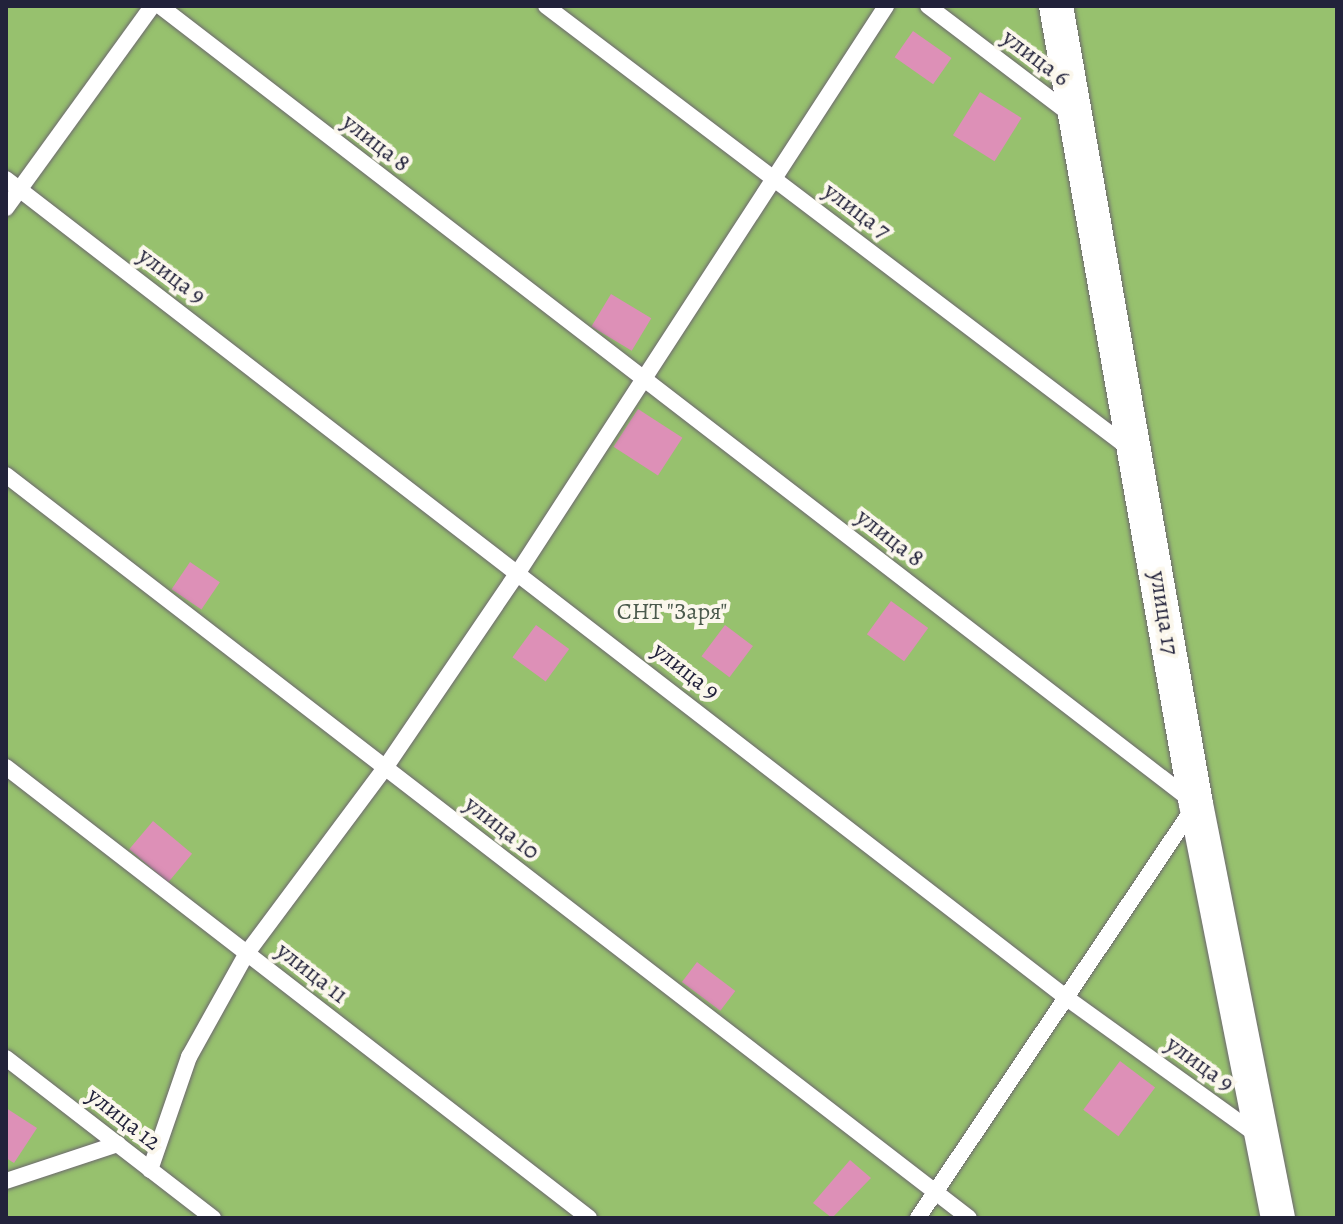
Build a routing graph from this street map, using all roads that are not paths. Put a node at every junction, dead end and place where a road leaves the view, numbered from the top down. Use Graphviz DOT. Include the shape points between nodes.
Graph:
graph roads {
  1 [pos="152,6"];
  2 [pos="160,6"];
  3 [pos="546,6"];
  4 [pos="886,6"];
  5 [pos="928,6"];
  6 [pos="1056,6"];
  7 [pos="1077,119"];
  8 [pos="775,179"];
  9 [pos="12,184"];
  10 [pos="6,208"];
  11 [pos="642,377"];
  12 [pos="1138,455"];
  13 [pos="6,475"];
  14 [pos="519,571"];
  15 [pos="6,767"];
  16 [pos="385,768"];
  17 [pos="1196,804"];
  18 [pos="247,953"];
  19 [pos="1068,999"];
  20 [pos="6,1058"];
  21 [pos="1263,1140"];
  22 [pos="118,1144"];
  23 [pos="150,1170"];
  24 [pos="6,1181"];
  25 [pos="936,1193"];
  26 [pos="213,1218"];
  27 [pos="589,1218"];
  28 [pos="918,1218"];
  29 [pos="969,1218"];
  30 [pos="1278,1218"];
  1 -- 9 [label="lane"];
  2 -- 11 [label="lane, улица 8"];
  3 -- 8 [label="lane, улица 7"];
  4 -- 8 [label="lane"];
  5 -- 7 [label="lane, улица 6"];
  6 -- 7 [label="street, улица 17"];
  7 -- 12 [label="street, улица 17"];
  8 -- 11 [label="lane"];
  8 -- 12 [label="lane, улица 7"];
  9 -- 10 [label="lane"];
  9 -- 14 [label="lane, улица 9"];
  11 -- 14 [label="lane"];
  11 -- 17 [label="lane, улица 8"];
  12 -- 17 [label="street, улица 17"];
  13 -- 16 [label="lane, улица 10"];
  14 -- 16 [label="lane"];
  14 -- 19 [label="lane, улица 9"];
  15 -- 18 [label="lane, улица 11"];
  16 -- 18 [label="lane"];
  16 -- 25 [label="lane, улица 10"];
  17 -- 19 [label="lane"];
  17 -- 21 [label="street, улица 17"];
  18 -- 23 [label="lane" via="189,1057"];
  18 -- 27 [label="lane, улица 11"];
  19 -- 21 [label="lane, улица 9"];
  19 -- 25 [label="lane"];
  20 -- 22 [label="lane, улица 12"];
  21 -- 30 [label="street, улица 17"];
  22 -- 23 [label="lane, улица 12"];
  22 -- 24 [label="lane"];
  23 -- 26 [label="lane, улица 12"];
  25 -- 28 [label="lane"];
  25 -- 29 [label="lane, улица 10"];
}
